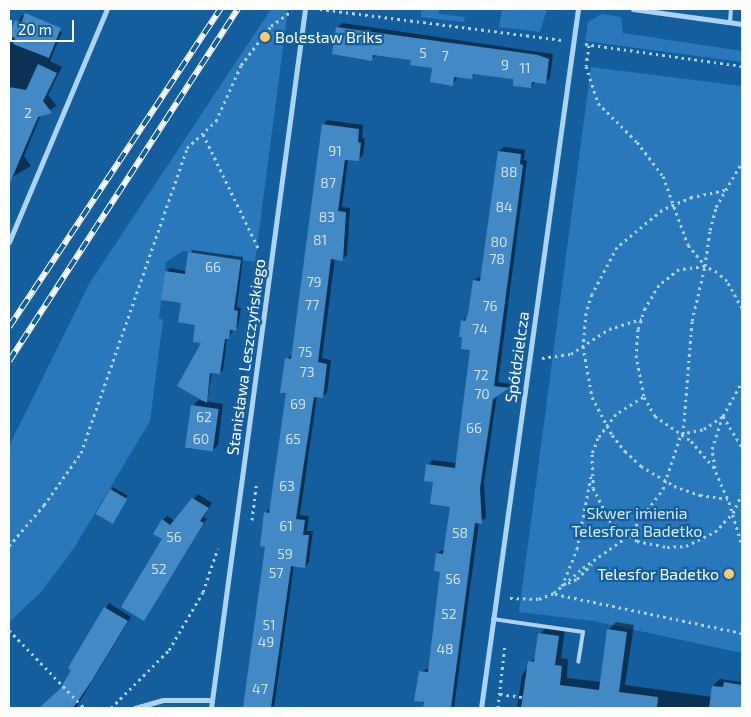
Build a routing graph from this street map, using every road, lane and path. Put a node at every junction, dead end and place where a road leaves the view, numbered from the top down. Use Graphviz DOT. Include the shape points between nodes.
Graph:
graph roads {
  1 [pos="107,9"];
  2 [pos="299,9"];
  3 [pos="305,9"];
  4 [pos="320,9"];
  5 [pos="578,9"];
  6 [pos="633,9"];
  7 [pos="731,9"];
  8 [pos="730,22"];
  9 [pos="742,24"];
  10 [pos="574,42"];
  11 [pos="589,45"];
  12 [pos="742,66"];
  13 [pos="203,134"];
  14 [pos="742,162"];
  15 [pos="725,190"];
  16 [pos="675,203"];
  17 [pos="9,242"];
  18 [pos="260,252"];
  19 [pos="706,266"];
  20 [pos="742,308"];
  21 [pos="641,319"];
  22 [pos="583,346"];
  23 [pos="544,359"];
  24 [pos="742,382"];
  25 [pos="644,397"];
  26 [pos="723,416"];
  27 [pos="606,425"];
  28 [pos="682,434"];
  29 [pos="742,448"];
  30 [pos="591,473"];
  31 [pos="717,474"];
  32 [pos="666,482"];
  33 [pos="742,494"];
  34 [pos="728,499"];
  35 [pos="733,513"];
  36 [pos="628,536"];
  37 [pos="219,545"];
  38 [pos="9,546"];
  39 [pos="742,546"];
  40 [pos="561,588"];
  41 [pos="554,594"];
  42 [pos="492,619"];
  43 [pos="508,621"];
  44 [pos="9,630"];
  45 [pos="742,633"];
  46 [pos="578,662"];
  47 [pos="500,694"];
  48 [pos="522,697"];
  49 [pos="212,700"];
  50 [pos="84,708"];
  51 [pos="111,708"];
  52 [pos="135,708"];
  53 [pos="211,708"];
  54 [pos="481,708"];
  55 [pos="498,708"];
  1 -- 17 [label="street"];
  2 -- 13 [label="path" via="279,18 241,65 216,121"];
  3 -- 49 [label="street, Stanisława Leszczyńskiego"];
  4 -- 10 [label="path"];
  5 -- 10 [label="street, Spółdzielcza"];
  6 -- 8 [label="street"];
  7 -- 8 [label="lane"];
  8 -- 9 [label="street"];
  10 -- 11 [label="path"];
  10 -- 42 [label="street, Spółdzielcza"];
  11 -- 12 [label="path"];
  11 -- 16 [label="path" via="586,66 598,103 652,160"];
  13 -- 18 [label="path"];
  13 -- 38 [label="path" via="187,148 81,453 44,505"];
  14 -- 15 [label="path"];
  15 -- 16 [label="path"];
  15 -- 19 [label="path" via="710,230"];
  16 -- 19 [label="path" via="688,245"];
  16 -- 22 [label="path" via="632,232 606,262 586,313"];
  19 -- 20 [label="path" via="727,281"];
  19 -- 21 [label="path" via="692,265 667,276"];
  19 -- 28 [label="path" via="692,321"];
  21 -- 22 [label="path" via="609,329"];
  21 -- 25 [label="path" via="636,356"];
  22 -- 23 [label="path" via="565,356"];
  22 -- 27 [label="path" via="592,397"];
  24 -- 26 [label="path"];
  25 -- 27 [label="path" via="627,405"];
  25 -- 28 [label="path" via="655,416"];
  26 -- 28 [label="path" via="704,429"];
  26 -- 29 [label="path"];
  26 -- 31 [label="path" via="712,449"];
  27 -- 30 [label="path" via="592,454"];
  27 -- 32 [label="path" via="631,456"];
  28 -- 31 [label="path" via="700,448"];
  28 -- 32 [label="path"];
  30 -- 36 [label="path" via="599,504 609,520"];
  30 -- 40 [label="path" via="577,549"];
  31 -- 34 [label="path"];
  32 -- 34 [label="path" via="700,495"];
  32 -- 36 [label="path"];
  33 -- 35 [label="path"];
  34 -- 35 [label="path"];
  35 -- 36 [label="path" via="716,532 686,546 650,545"];
  35 -- 39 [label="path"];
  36 -- 40 [label="path"];
  37 -- 51 [label="path" via="203,592 170,650"];
  40 -- 41 [label="path"];
  41 -- 43 [label="path" via="539,599 510,597"];
  41 -- 45 [label="path"];
  42 -- 43 [label="lane"];
  42 -- 54 [label="street, Spółdzielcza"];
  43 -- 46 [label="lane" via="582,632"];
  43 -- 47 [label="path"];
  44 -- 50 [label="path"];
  47 -- 48 [label="path"];
  47 -- 55 [label="path"];
  49 -- 52 [label="street" via="164,700"];
  49 -- 53 [label="street, Stanisława Leszczyńskiego"];
}
